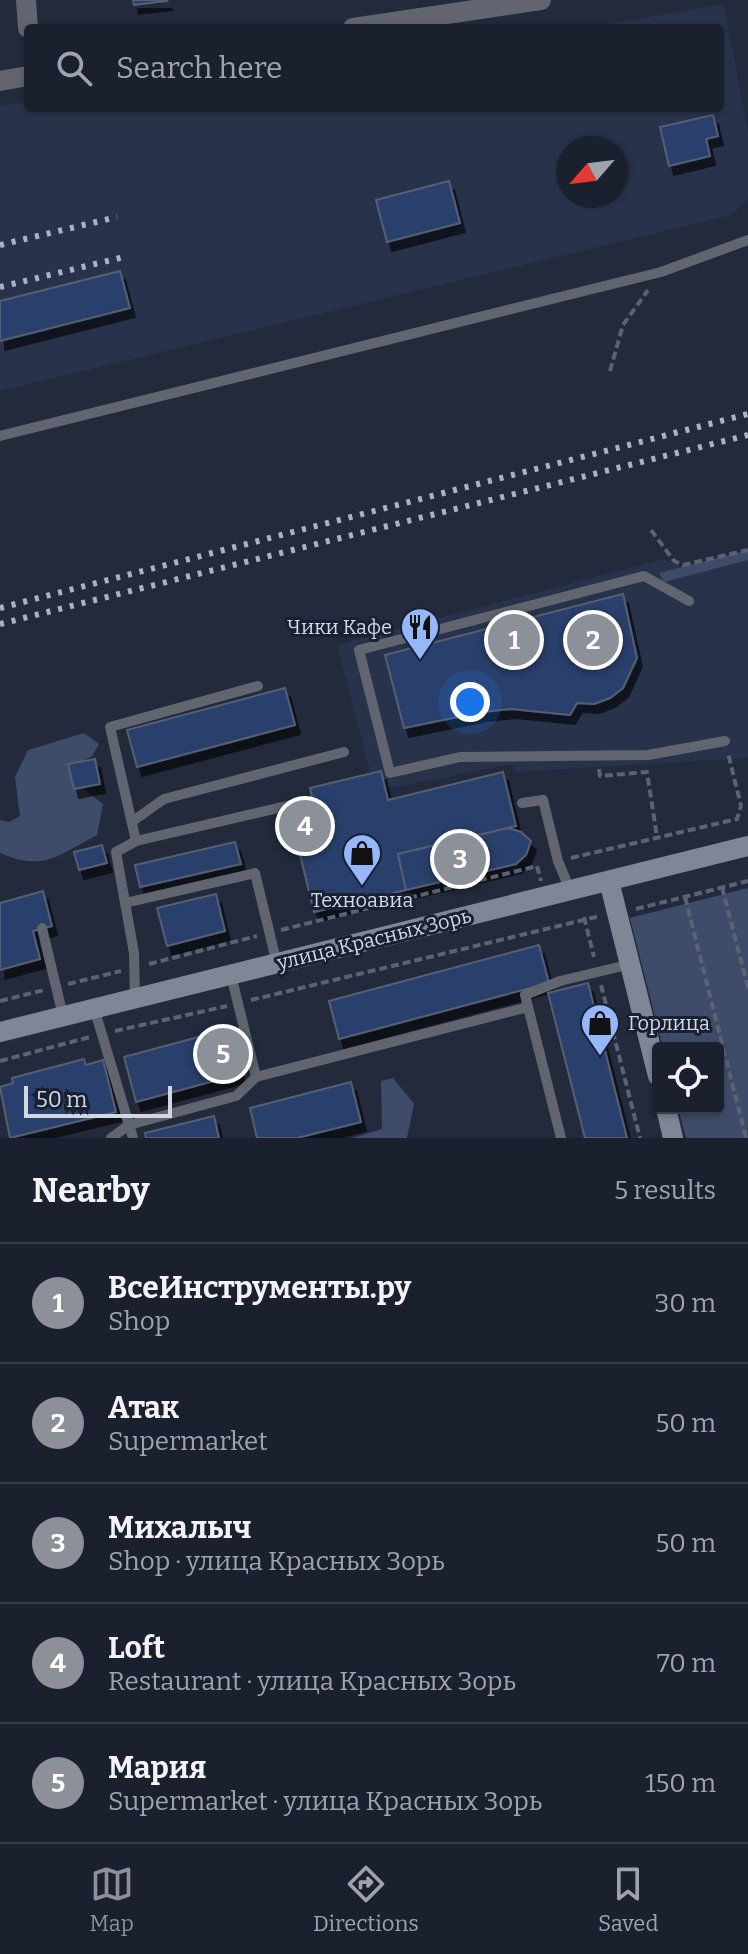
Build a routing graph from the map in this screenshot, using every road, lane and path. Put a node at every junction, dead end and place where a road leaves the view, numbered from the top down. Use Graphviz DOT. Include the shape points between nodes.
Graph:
graph roads {
  1 [pos="26,0"];
  2 [pos="541,0"];
  3 [pos="28,24"];
  4 [pos="380,24"];
  5 [pos="24,77"];
  6 [pos="0,81"];
  7 [pos="748,240"];
  8 [pos="661,272"];
  9 [pos="610,371"];
  10 [pos="0,436"];
  11 [pos="651,530"];
  12 [pos="748,550"];
  13 [pos="689,601"];
  14 [pos="258,686"];
  15 [pos="725,741"];
  16 [pos="344,752"];
  17 [pos="600,776"];
  18 [pos="522,803"];
  19 [pos="295,804"];
  20 [pos="748,804"];
  21 [pos="741,806"];
  22 [pos="133,821"];
  23 [pos="657,837"];
  24 [pos="136,841"];
  25 [pos="748,846"];
  26 [pos="558,861"];
  27 [pos="537,866"];
  28 [pos="609,881"];
  29 [pos="748,881"];
  30 [pos="722,887"];
  31 [pos="570,890"];
  32 [pos="544,896"];
  33 [pos="685,897"];
  34 [pos="125,903"];
  35 [pos="618,914"];
  36 [pos="584,917"];
  37 [pos="42,928"];
  38 [pos="269,933"];
  39 [pos="277,964"];
  40 [pos="631,964"];
  41 [pos="134,967"];
  42 [pos="598,971"];
  43 [pos="231,975"];
  44 [pos="56,987"];
  45 [pos="748,988"];
  46 [pos="135,998"];
  47 [pos="0,1001"];
  48 [pos="238,1003"];
  49 [pos="528,1007"];
  50 [pos="94,1008"];
  51 [pos="63,1016"];
  52 [pos="0,1032"];
  53 [pos="100,1035"];
  54 [pos="652,1051"];
  55 [pos="0,1061"];
  56 [pos="256,1077"];
  57 [pos="667,1114"];
  58 [pos="129,1125"];
  59 [pos="111,1138"];
  60 [pos="133,1138"];
  61 [pos="561,1138"];
  62 [pos="640,1138"];
  63 [pos="673,1138"];
  64 [pos="746,1138"];
  1 -- 3 [label="street"];
  2 -- 4 [label="street"];
  5 -- 6 [label="street"];
  7 -- 8 [label="lane"];
  8 -- 9 [label="path" via="623,325"];
  8 -- 10 [label="lane"];
  11 -- 12 [label="path" via="683,565"];
  13 -- 15 [label="lane" via="644,576 359,650 390,773 460,757 648,755"];
  14 -- 22 [label="lane" via="110,727"];
  15 -- 21 [label="path"];
  16 -- 22 [label="lane" via="164,799"];
  17 -- 23 [label="path" via="647,772"];
  18 -- 26 [label="lane" via="543,800"];
  19 -- 24 [label="lane"];
  20 -- 21 [label="path"];
  21 -- 23 [label="path" via="737,819"];
  22 -- 24 [label="lane"];
  23 -- 26 [label="path"];
  24 -- 34 [label="lane" via="116,852"];
  25 -- 28 [label="street, улица Красных Зорь"];
  26 -- 27 [label="path"];
  26 -- 31 [label="lane"];
  27 -- 32 [label="path"];
  27 -- 38 [label="path"];
  28 -- 31 [label="street, улица Красных Зорь"];
  28 -- 35 [label="street"];
  29 -- 30 [label="path"];
  30 -- 33 [label="path"];
  30 -- 45 [label="path"];
  31 -- 32 [label="street, улица Красных Зорь"];
  32 -- 39 [label="street, улица Красных Зорь"];
  33 -- 35 [label="path"];
  33 -- 64 [label="path"];
  34 -- 38 [label="lane" via="255,873"];
  34 -- 41 [label="lane"];
  35 -- 36 [label="path"];
  35 -- 40 [label="street"];
  36 -- 42 [label="path"];
  36 -- 48 [label="path"];
  37 -- 44 [label="lane"];
  38 -- 39 [label="lane"];
  38 -- 41 [label="path"];
  39 -- 43 [label="street, улица Красных Зорь"];
  40 -- 42 [label="lane"];
  40 -- 54 [label="street"];
  41 -- 44 [label="path"];
  41 -- 46 [label="lane"];
  42 -- 49 [label="lane" via="525,995"];
  42 -- 62 [label="path"];
  43 -- 46 [label="street, улица Красных Зорь"];
  43 -- 48 [label="lane"];
  44 -- 47 [label="path"];
  44 -- 51 [label="lane"];
  46 -- 50 [label="street, улица Красных Зорь"];
  48 -- 53 [label="path"];
  48 -- 56 [label="lane"];
  49 -- 56 [label="lane"];
  49 -- 61 [label="lane"];
  50 -- 51 [label="street, улица Красных Зорь"];
  50 -- 53 [label="lane"];
  51 -- 52 [label="street, улица Красных Зорь"];
  53 -- 55 [label="path"];
  53 -- 58 [label="lane"];
  56 -- 58 [label="lane" via="236,1096"];
  57 -- 63 [label="street"];
  58 -- 59 [label="lane"];
  58 -- 60 [label="lane"];
}
